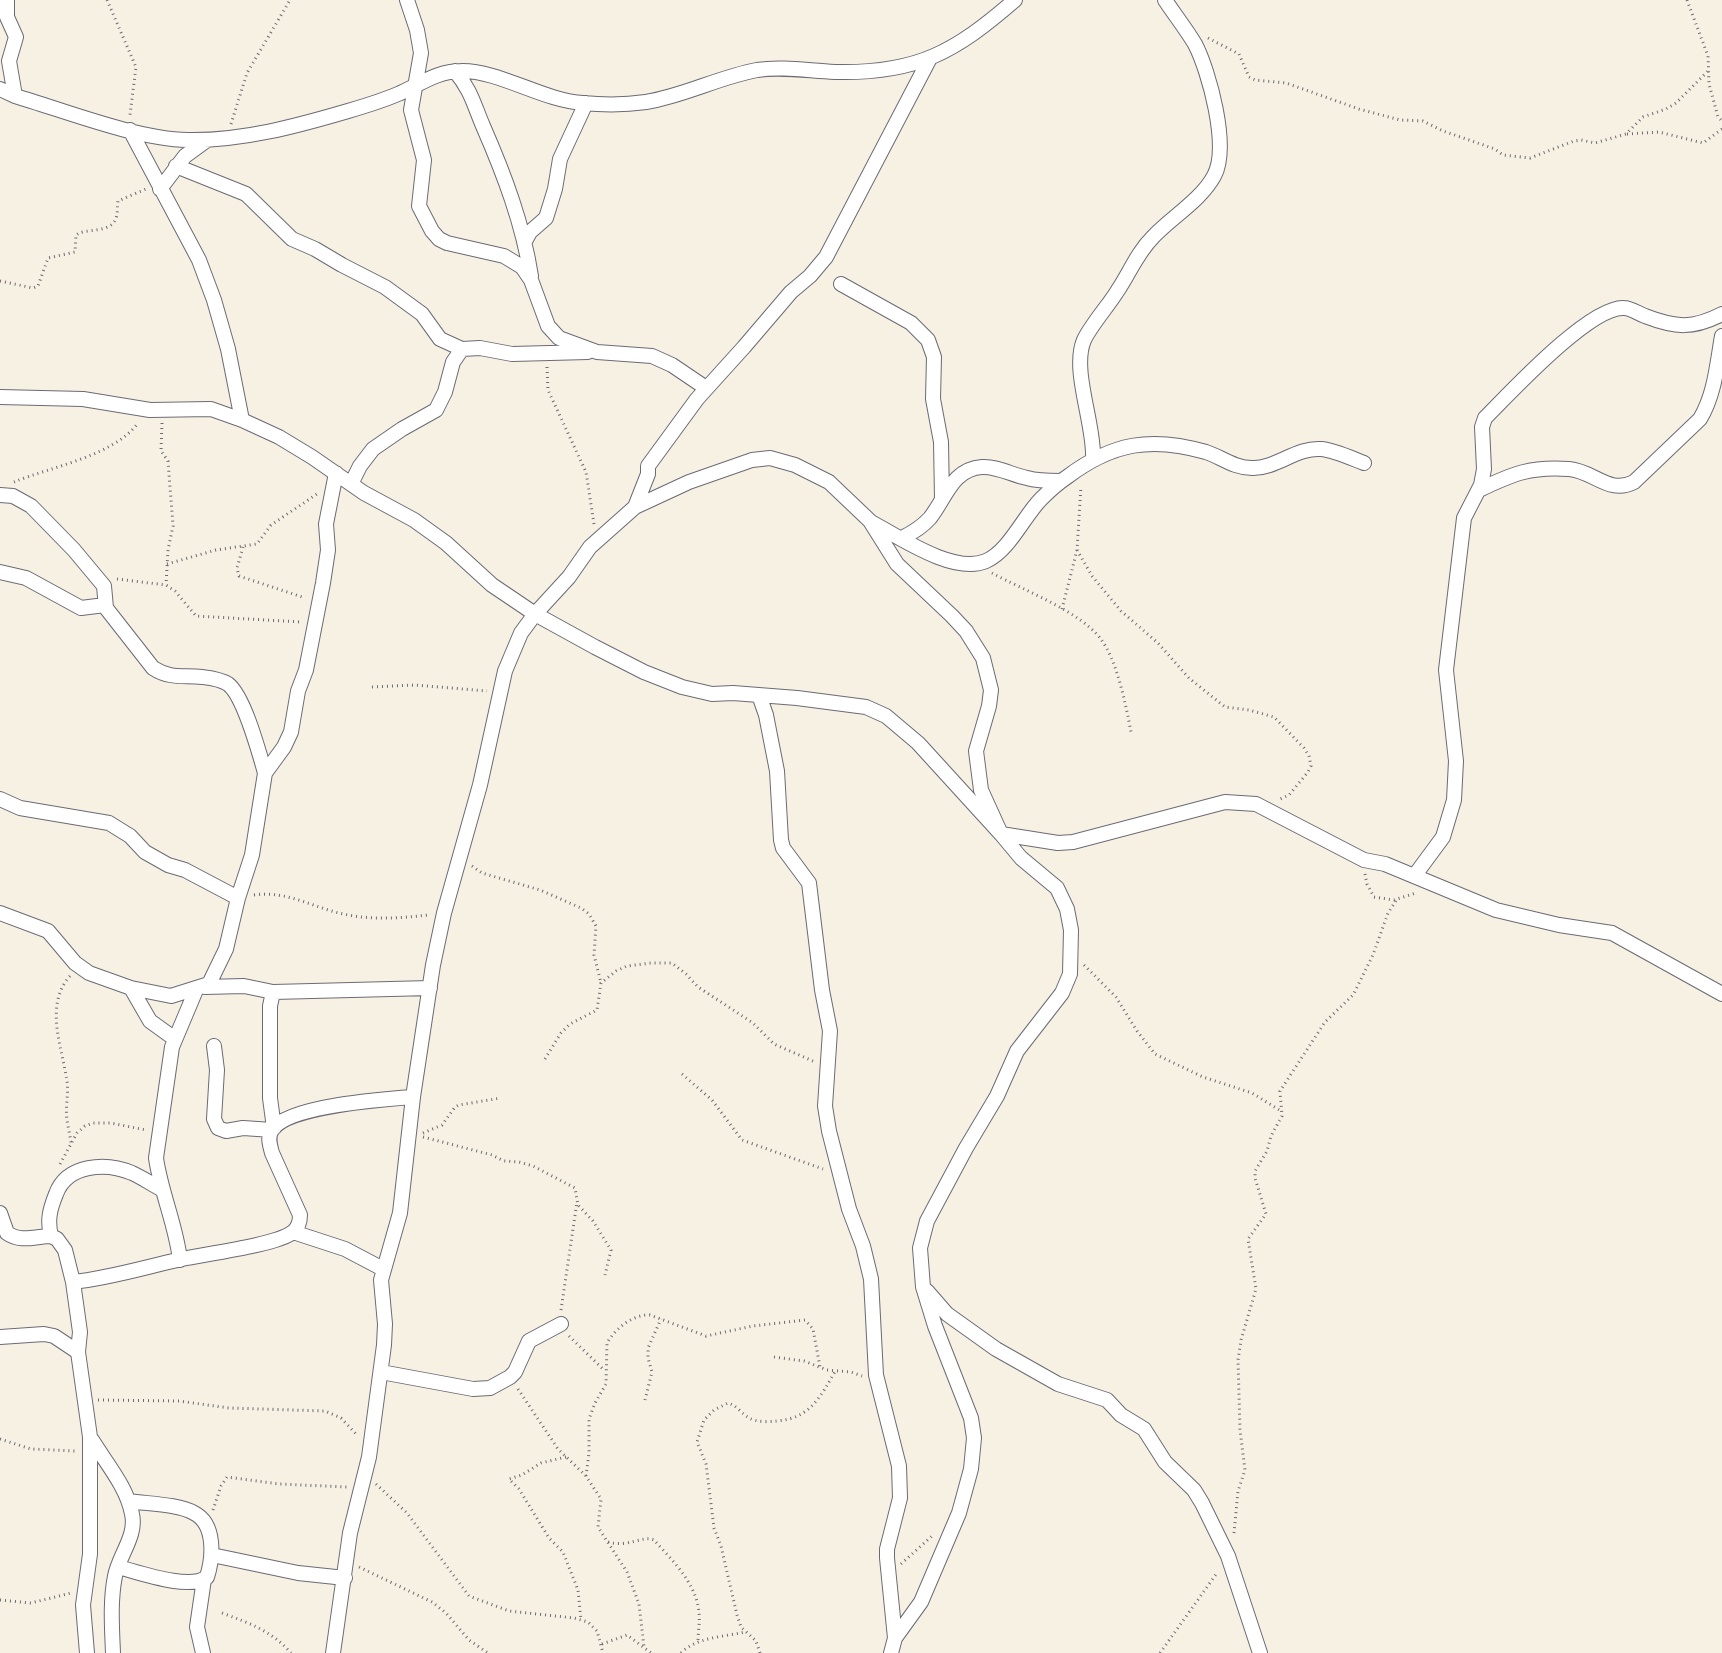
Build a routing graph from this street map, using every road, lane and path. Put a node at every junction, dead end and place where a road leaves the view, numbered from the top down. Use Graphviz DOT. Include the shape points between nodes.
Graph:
graph roads {
  1 [pos="7,0"];
  2 [pos="107,0"];
  3 [pos="290,0"];
  4 [pos="407,0"];
  5 [pos="1015,0"];
  6 [pos="1165,0"];
  7 [pos="1686,0"];
  8 [pos="1183,26"];
  9 [pos="929,60"];
  10 [pos="455,71"];
  11 [pos="1708,71"];
  12 [pos="416,84"];
  13 [pos="0,89"];
  14 [pos="16,96"];
  15 [pos="586,103"];
  16 [pos="1722,121"];
  17 [pos="1722,129"];
  18 [pos="130,130"];
  19 [pos="1624,135"];
  20 [pos="228,137"];
  21 [pos="209,139"];
  22 [pos="176,166"];
  23 [pos="158,184"];
  24 [pos="525,242"];
  25 [pos="0,281"];
  26 [pos="532,282"];
  27 [pos="841,284"];
  28 [pos="1722,314"];
  29 [pos="1722,336"];
  30 [pos="462,350"];
  31 [pos="597,352"];
  32 [pos="547,354"];
  33 [pos="706,388"];
  34 [pos="0,397"];
  35 [pos="155,410"];
  36 [pos="242,420"];
  37 [pos="1088,462"];
  38 [pos="1364,463"];
  39 [pos="335,478"];
  40 [pos="1061,481"];
  41 [pos="11,483"];
  42 [pos="352,484"];
  43 [pos="1479,490"];
  44 [pos="0,495"];
  45 [pos="942,499"];
  46 [pos="635,507"];
  47 [pos="870,521"];
  48 [pos="902,538"];
  49 [pos="596,541"];
  50 [pos="243,547"];
  51 [pos="1077,550"];
  52 [pos="167,564"];
  53 [pos="974,564"];
  54 [pos="0,572"];
  55 [pos="99,579"];
  56 [pos="166,585"];
  57 [pos="105,605"];
  58 [pos="318,607"];
  59 [pos="1062,609"];
  60 [pos="535,614"];
  61 [pos="314,623"];
  62 [pos="372,687"];
  63 [pos="500,693"];
  64 [pos="759,695"];
  65 [pos="1131,732"];
  66 [pos="265,773"];
  67 [pos="0,799"];
  68 [pos="1265,808"];
  69 [pos="1001,834"];
  70 [pos="466,839"];
  71 [pos="1361,858"];
  72 [pos="1415,875"];
  73 [pos="1441,887"];
  74 [pos="238,898"];
  75 [pos="1397,899"];
  76 [pos="0,913"];
  77 [pos="444,913"];
  78 [pos="1072,952"];
  79 [pos="79,966"];
  80 [pos="601,984"];
  81 [pos="131,988"];
  82 [pos="200,988"];
  83 [pos="430,988"];
  84 [pos="273,992"];
  85 [pos="1722,994"];
  86 [pos="175,1039"];
  87 [pos="214,1046"];
  88 [pos="545,1059"];
  89 [pos="827,1073"];
  90 [pos="682,1074"];
  91 [pos="413,1097"];
  92 [pos="501,1098"];
  93 [pos="1282,1111"];
  94 [pos="273,1129"];
  95 [pos="159,1133"];
  96 [pos="71,1143"];
  97 [pos="842,1178"];
  98 [pos="59,1186"];
  99 [pos="163,1190"];
  100 [pos="577,1199"];
  101 [pos="0,1212"];
  102 [pos="293,1232"];
  103 [pos="51,1236"];
  104 [pos="180,1260"];
  105 [pos="383,1269"];
  106 [pos="605,1276"];
  107 [pos="73,1282"];
  108 [pos="923,1287"];
  109 [pos="661,1319"];
  110 [pos="561,1324"];
  111 [pos="0,1337"];
  112 [pos="78,1352"];
  113 [pos="774,1358"];
  114 [pos="820,1367"];
  115 [pos="605,1370"];
  116 [pos="836,1370"];
  117 [pos="381,1372"];
  118 [pos="510,1377"];
  119 [pos="881,1389"];
  120 [pos="85,1400"];
  121 [pos="645,1400"];
  122 [pos="90,1437"];
  123 [pos="0,1439"];
  124 [pos="91,1452"];
  125 [pos="369,1457"];
  126 [pos="566,1457"];
  127 [pos="586,1476"];
  128 [pos="364,1481"];
  129 [pos="129,1501"];
  130 [pos="207,1529"];
  131 [pos="938,1532"];
  132 [pos="608,1542"];
  133 [pos="212,1555"];
  134 [pos="1228,1556"];
  135 [pos="346,1562"];
  136 [pos="118,1567"];
  137 [pos="888,1576"];
  138 [pos="344,1578"];
  139 [pos="204,1580"];
  140 [pos="85,1587"];
  141 [pos="0,1600"];
  142 [pos="222,1612"];
  143 [pos="581,1620"];
  144 [pos="746,1632"];
  145 [pos="895,1638"];
  146 [pos="698,1641"];
  147 [pos="602,1644"];
  148 [pos="644,1647"];
  149 [pos="87,1653"];
  150 [pos="113,1653"];
  151 [pos="203,1653"];
  152 [pos="291,1653"];
  153 [pos="333,1653"];
  154 [pos="488,1653"];
  155 [pos="603,1653"];
  156 [pos="651,1653"];
  157 [pos="681,1653"];
  158 [pos="760,1653"];
  159 [pos="891,1653"];
  160 [pos="1160,1653"];
  161 [pos="1260,1653"];
  1 -- 14 [label="street" via="7,17 16,37 9,61"];
  2 -- 18 [label="path" via="136,67"];
  3 -- 20 [label="path" via="247,73"];
  4 -- 12 [label="street" via="420,40"];
  5 -- 9 [label="street" via="960,43"];
  6 -- 8 [label="street"];
  7 -- 11 [label="path" via="1708,56"];
  8 -- 19 [label="path" via="1234,49 1249,77 1255,80 1286,83 1400,120 1423,121 1508,156 1530,158 1574,141 1595,143"];
  8 -- 37 [label="street" via="1195,44 1212,90 1220,135 1218,164 1215,175 1201,193 1140,250 1120,287 1084,339 1081,369 1092,432"];
  9 -- 15 [label="street" via="864,72 770,69 646,102"];
  9 -- 33 [label="street" via="826,257"];
  10 -- 12 [label="street"];
  10 -- 15 [label="street" via="484,75 562,100"];
  10 -- 24 [label="street" via="479,112"];
  11 -- 16 [label="path" via="1718,117"];
  11 -- 19 [label="path" via="1676,103 1643,117"];
  12 -- 20 [label="street" via="379,102 292,126"];
  12 -- 26 [label="street" via="411,110 424,160 418,206 424,218 439,239 504,256 522,266"];
  13 -- 14 [label="street"];
  14 -- 18 [label="street"];
  15 -- 24 [label="street" via="560,159 546,218 530,232"];
  17 -- 19 [label="path" via="1703,143 1660,132"];
  18 -- 21 [label="street" via="185,140"];
  18 -- 23 [label="street"];
  20 -- 21 [label="street"];
  21 -- 22 [label="street" via="196,146"];
  22 -- 23 [label="street"];
  22 -- 30 [label="street" via="246,194 292,239 385,286 422,314 440,339"];
  23 -- 25 [label="path" via="118,202 116,218 110,225 76,235 75,252 48,258 38,286 33,288"];
  23 -- 36 [label="street" via="199,260 214,300 233,368"];
  24 -- 26 [label="street"];
  26 -- 31 [label="street" via="548,326 559,338"];
  27 -- 45 [label="street" via="911,323 922,331 932,347 933,399 941,442"];
  28 -- 43 [label="street" via="1702,324 1679,325 1624,308 1611,311 1580,328 1534,368 1485,418 1482,427 1484,469"];
  29 -- 43 [label="street" via="1713,386 1700,419 1634,482 1624,487 1614,486 1570,469 1527,470"];
  30 -- 32 [label="street" via="480,348 512,354"];
  30 -- 42 [label="street" via="453,362 436,410 373,449"];
  31 -- 32 [label="street"];
  31 -- 33 [label="street" via="652,356"];
  32 -- 49 [label="path" via="548,390 586,472"];
  33 -- 46 [label="street" via="648,466"];
  34 -- 35 [label="street" via="83,399"];
  35 -- 36 [label="street" via="211,409"];
  35 -- 41 [label="path" via="134,429 104,447 60,467"];
  35 -- 52 [label="path" via="163,430 161,451 169,468 172,526"];
  36 -- 39 [label="street" via="279,437"];
  37 -- 38 [label="street" via="1132,444 1161,443 1207,452 1234,465 1253,468 1320,449"];
  37 -- 40 [label="street"];
  37 -- 51 [label="path" via="1079,501"];
  39 -- 42 [label="street"];
  39 -- 50 [label="path" via="271,525 257,544"];
  39 -- 58 [label="street" via="326,524 328,550"];
  40 -- 45 [label="street" via="1029,479 983,467 967,470 952,482"];
  40 -- 53 [label="street" via="1040,499 1001,550 987,561"];
  42 -- 60 [label="street" via="414,520 446,543 492,585"];
  43 -- 72 [label="street" via="1464,518 1446,670 1456,760 1454,800 1443,837"];
  44 -- 55 [label="street" via="14,496 31,506"];
  45 -- 48 [label="street" via="930,519"];
  46 -- 47 [label="street" via="689,482 752,460 770,458 795,465 829,482"];
  46 -- 49 [label="street"];
  47 -- 48 [label="street"];
  47 -- 69 [label="street" via="898,564 966,631 983,658 991,690 990,706 976,751 977,770 981,790"];
  48 -- 53 [label="street" via="931,554 962,564"];
  49 -- 60 [label="street"];
  50 -- 52 [label="path" via="216,550"];
  50 -- 58 [label="path" via="237,568 239,576 305,598"];
  51 -- 59 [label="path"];
  51 -- 68 [label="path" via="1092,576 1121,611 1158,642 1189,678 1225,707 1274,717 1304,748 1311,766 1308,772 1289,795"];
  52 -- 56 [label="path"];
  53 -- 59 [label="path"];
  54 -- 57 [label="street" via="26,578 81,608"];
  55 -- 56 [label="path"];
  55 -- 57 [label="street" via="104,586"];
  56 -- 61 [label="path" via="196,616"];
  57 -- 66 [label="street" via="153,668 170,676 211,678 230,686 247,718"];
  58 -- 61 [label="street"];
  59 -- 65 [label="path" via="1094,630 1102,640 1125,698"];
  60 -- 63 [label="street" via="521,633 505,671"];
  60 -- 64 [label="street" via="644,672 682,688 712,694"];
  61 -- 66 [label="street" via="289,738"];
  62 -- 63 [label="path" via="415,685"];
  63 -- 70 [label="street"];
  64 -- 69 [label="street" via="866,707 886,716 918,743"];
  64 -- 89 [label="street" via="777,772 780,840 809,883 830,1031"];
  66 -- 74 [label="street" via="252,855"];
  67 -- 74 [label="street" via="20,808 109,823 130,836 144,852"];
  68 -- 69 [label="street" via="1256,804 1225,802 1073,842"];
  68 -- 71 [label="street"];
  69 -- 78 [label="street" via="1021,858 1057,888 1067,909"];
  70 -- 77 [label="street"];
  70 -- 80 [label="path" via="473,868 540,890 589,914 596,926 594,955"];
  71 -- 72 [label="street"];
  71 -- 75 [label="path" via="1367,884 1374,896"];
  72 -- 73 [label="street"];
  73 -- 75 [label="path"];
  73 -- 85 [label="street" via="1496,910 1559,925 1612,932"];
  74 -- 77 [label="path" via="281,894 331,911 365,918"];
  74 -- 82 [label="street" via="222,962"];
  75 -- 93 [label="path" via="1353,995 1325,1022 1286,1078 1280,1091"];
  76 -- 79 [label="street" via="48,931"];
  77 -- 83 [label="street"];
  78 -- 93 [label="path" via="1116,997 1155,1054 1203,1077 1252,1092"];
  78 -- 108 [label="street" via="1070,974 1062,993 1017,1051 997,1096 927,1220 920,1248"];
  79 -- 81 [label="street" via="89,973"];
  79 -- 96 [label="path" via="60,989 56,1006 58,1039 67,1080 66,1118"];
  80 -- 88 [label="path" via="596,1010 570,1024"];
  80 -- 89 [label="path" via="627,966 672,963 698,987 753,1023 781,1049 802,1055"];
  81 -- 82 [label="street" via="163,996"];
  81 -- 86 [label="street" via="150,1021"];
  82 -- 84 [label="street" via="244,986"];
  82 -- 86 [label="street"];
  83 -- 84 [label="street"];
  83 -- 91 [label="street"];
  84 -- 94 [label="street" via="270,1006 270,1098"];
  86 -- 95 [label="street"];
  87 -- 94 [label="street" via="217,1070 214,1119 218,1128 226,1131"];
  89 -- 97 [label="street" via="825,1106"];
  90 -- 97 [label="path" via="712,1100 742,1140"];
  91 -- 94 [label="street" via="356,1101 309,1112"];
  91 -- 105 [label="street" via="400,1213"];
  92 -- 100 [label="path" via="459,1105 442,1125 418,1136 492,1155 504,1162 533,1166 575,1188"];
  93 -- 134 [label="path" via="1255,1172 1266,1214 1248,1239 1256,1289 1238,1360 1244,1470"];
  94 -- 102 [label="street" via="269,1142 272,1153 300,1216"];
  95 -- 96 [label="path" via="130,1126 93,1123 84,1126"];
  95 -- 99 [label="street" via="156,1158"];
  96 -- 98 [label="path" via="61,1160"];
  97 -- 119 [label="street" via="871,1279 876,1375"];
  98 -- 99 [label="street" via="76,1172 101,1167 132,1173"];
  98 -- 103 [label="street" via="48,1218"];
  99 -- 104 [label="street" via="178,1238"];
  100 -- 106 [label="path" via="611,1250"];
  100 -- 110 [label="path" via="561,1296"];
  101 -- 103 [label="street" via="7,1233 13,1237"];
  102 -- 104 [label="street" via="262,1243"];
  102 -- 105 [label="street" via="345,1249"];
  103 -- 107 [label="street" via="64,1250"];
  104 -- 107 [label="street" via="138,1272"];
  105 -- 117 [label="street" via="380,1289 385,1324"];
  107 -- 112 [label="street" via="80,1332"];
  108 -- 134 [label="street" via="947,1314 996,1349 1058,1384 1107,1400 1144,1429 1165,1462 1194,1490"];
  108 -- 145 [label="street" via="971,1418 974,1438 972,1461 947,1542 921,1602"];
  109 -- 114 [label="path" via="706,1336 805,1320 813,1329"];
  109 -- 115 [label="path" via="640,1314 628,1321 607,1343"];
  109 -- 121 [label="path" via="648,1348 652,1372"];
  110 -- 115 [label="path"];
  110 -- 118 [label="street" via="526,1344"];
  111 -- 112 [label="street" via="44,1334 54,1336"];
  112 -- 120 [label="street"];
  113 -- 114 [label="path" via="804,1361"];
  114 -- 116 [label="path"];
  115 -- 127 [label="path" via="605,1388 589,1419"];
  116 -- 119 [label="path" via="861,1375"];
  116 -- 144 [label="path" via="820,1398 799,1417 767,1422 754,1420 746,1417 735,1405 722,1404 704,1420 699,1433 697,1442 710,1481 714,1528 741,1627"];
  117 -- 118 [label="street" via="481,1390"];
  117 -- 125 [label="street"];
  118 -- 126 [label="path"];
  119 -- 137 [label="street" via="901,1483 887,1549"];
  120 -- 122 [label="street"];
  120 -- 125 [label="path" via="179,1401 229,1408 325,1411 341,1418 354,1430"];
  122 -- 124 [label="street"];
  122 -- 129 [label="street"];
  123 -- 124 [label="path" via="31,1449"];
  124 -- 140 [label="street" via="90,1554"];
  125 -- 128 [label="street"];
  126 -- 127 [label="path"];
  126 -- 143 [label="path" via="541,1463 509,1479 519,1489 549,1538 563,1552 578,1590"];
  127 -- 132 [label="path" via="601,1499 598,1527"];
  128 -- 130 [label="path" via="279,1484 227,1477"];
  128 -- 135 [label="street"];
  128 -- 143 [label="path" via="407,1513 469,1596 509,1610"];
  129 -- 130 [label="street" via="185,1509 196,1514"];
  129 -- 136 [label="street" via="133,1516 132,1532"];
  130 -- 133 [label="street"];
  131 -- 137 [label="path"];
  132 -- 146 [label="path" via="619,1545 650,1538 654,1540 684,1574 694,1596 699,1613"];
  132 -- 148 [label="path" via="627,1572 639,1604"];
  133 -- 138 [label="street" via="298,1573"];
  133 -- 139 [label="street"];
  134 -- 160 [label="path"];
  134 -- 161 [label="street"];
  135 -- 138 [label="street"];
  135 -- 154 [label="path" via="432,1602 470,1640"];
  136 -- 139 [label="street" via="180,1582"];
  136 -- 150 [label="street" via="112,1597"];
  137 -- 145 [label="street"];
  138 -- 153 [label="street"];
  139 -- 151 [label="street" via="197,1627"];
  140 -- 141 [label="path" via="31,1603"];
  140 -- 149 [label="street" via="83,1606"];
  142 -- 152 [label="path" via="265,1630 279,1639"];
  143 -- 147 [label="path" via="597,1631"];
  144 -- 146 [label="path"];
  144 -- 158 [label="path" via="756,1641"];
  145 -- 159 [label="street"];
  146 -- 157 [label="path" via="689,1644"];
  147 -- 148 [label="path" via="624,1634"];
  147 -- 155 [label="path"];
  148 -- 156 [label="path"];
}
